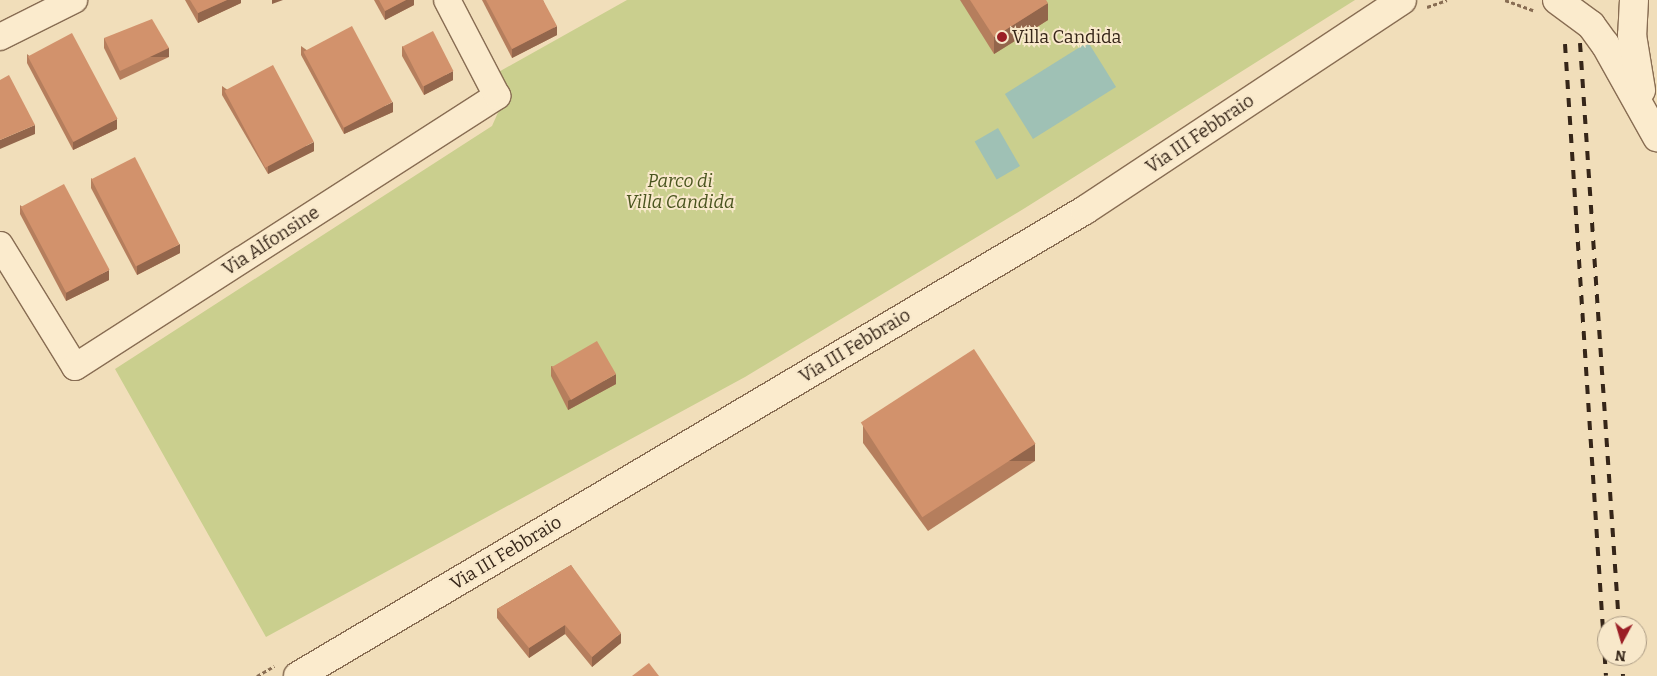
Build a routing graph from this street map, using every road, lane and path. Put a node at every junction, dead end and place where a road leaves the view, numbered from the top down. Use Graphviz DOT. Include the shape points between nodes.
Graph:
graph roads {
  1 [pos="74,0"];
  2 [pos="447,0"];
  3 [pos="1447,0"];
  4 [pos="1557,0"];
  5 [pos="1634,0"];
  6 [pos="1411,5"];
  7 [pos="0,37"];
  8 [pos="1654,130"];
  9 [pos="0,245"];
  10 [pos="298,676"];
  1 -- 7 [label="street"];
  2 -- 9 [label="street, Via Alfonsine" via="497,96 75,368"];
  3 -- 6 [label="path"];
  4 -- 8 [label="main road" via="1591,26 1605,44"];
  5 -- 8 [label="main road" via="1637,76"];
  6 -- 10 [label="main road, Via III Febbraio" via="1085,210"];
}
